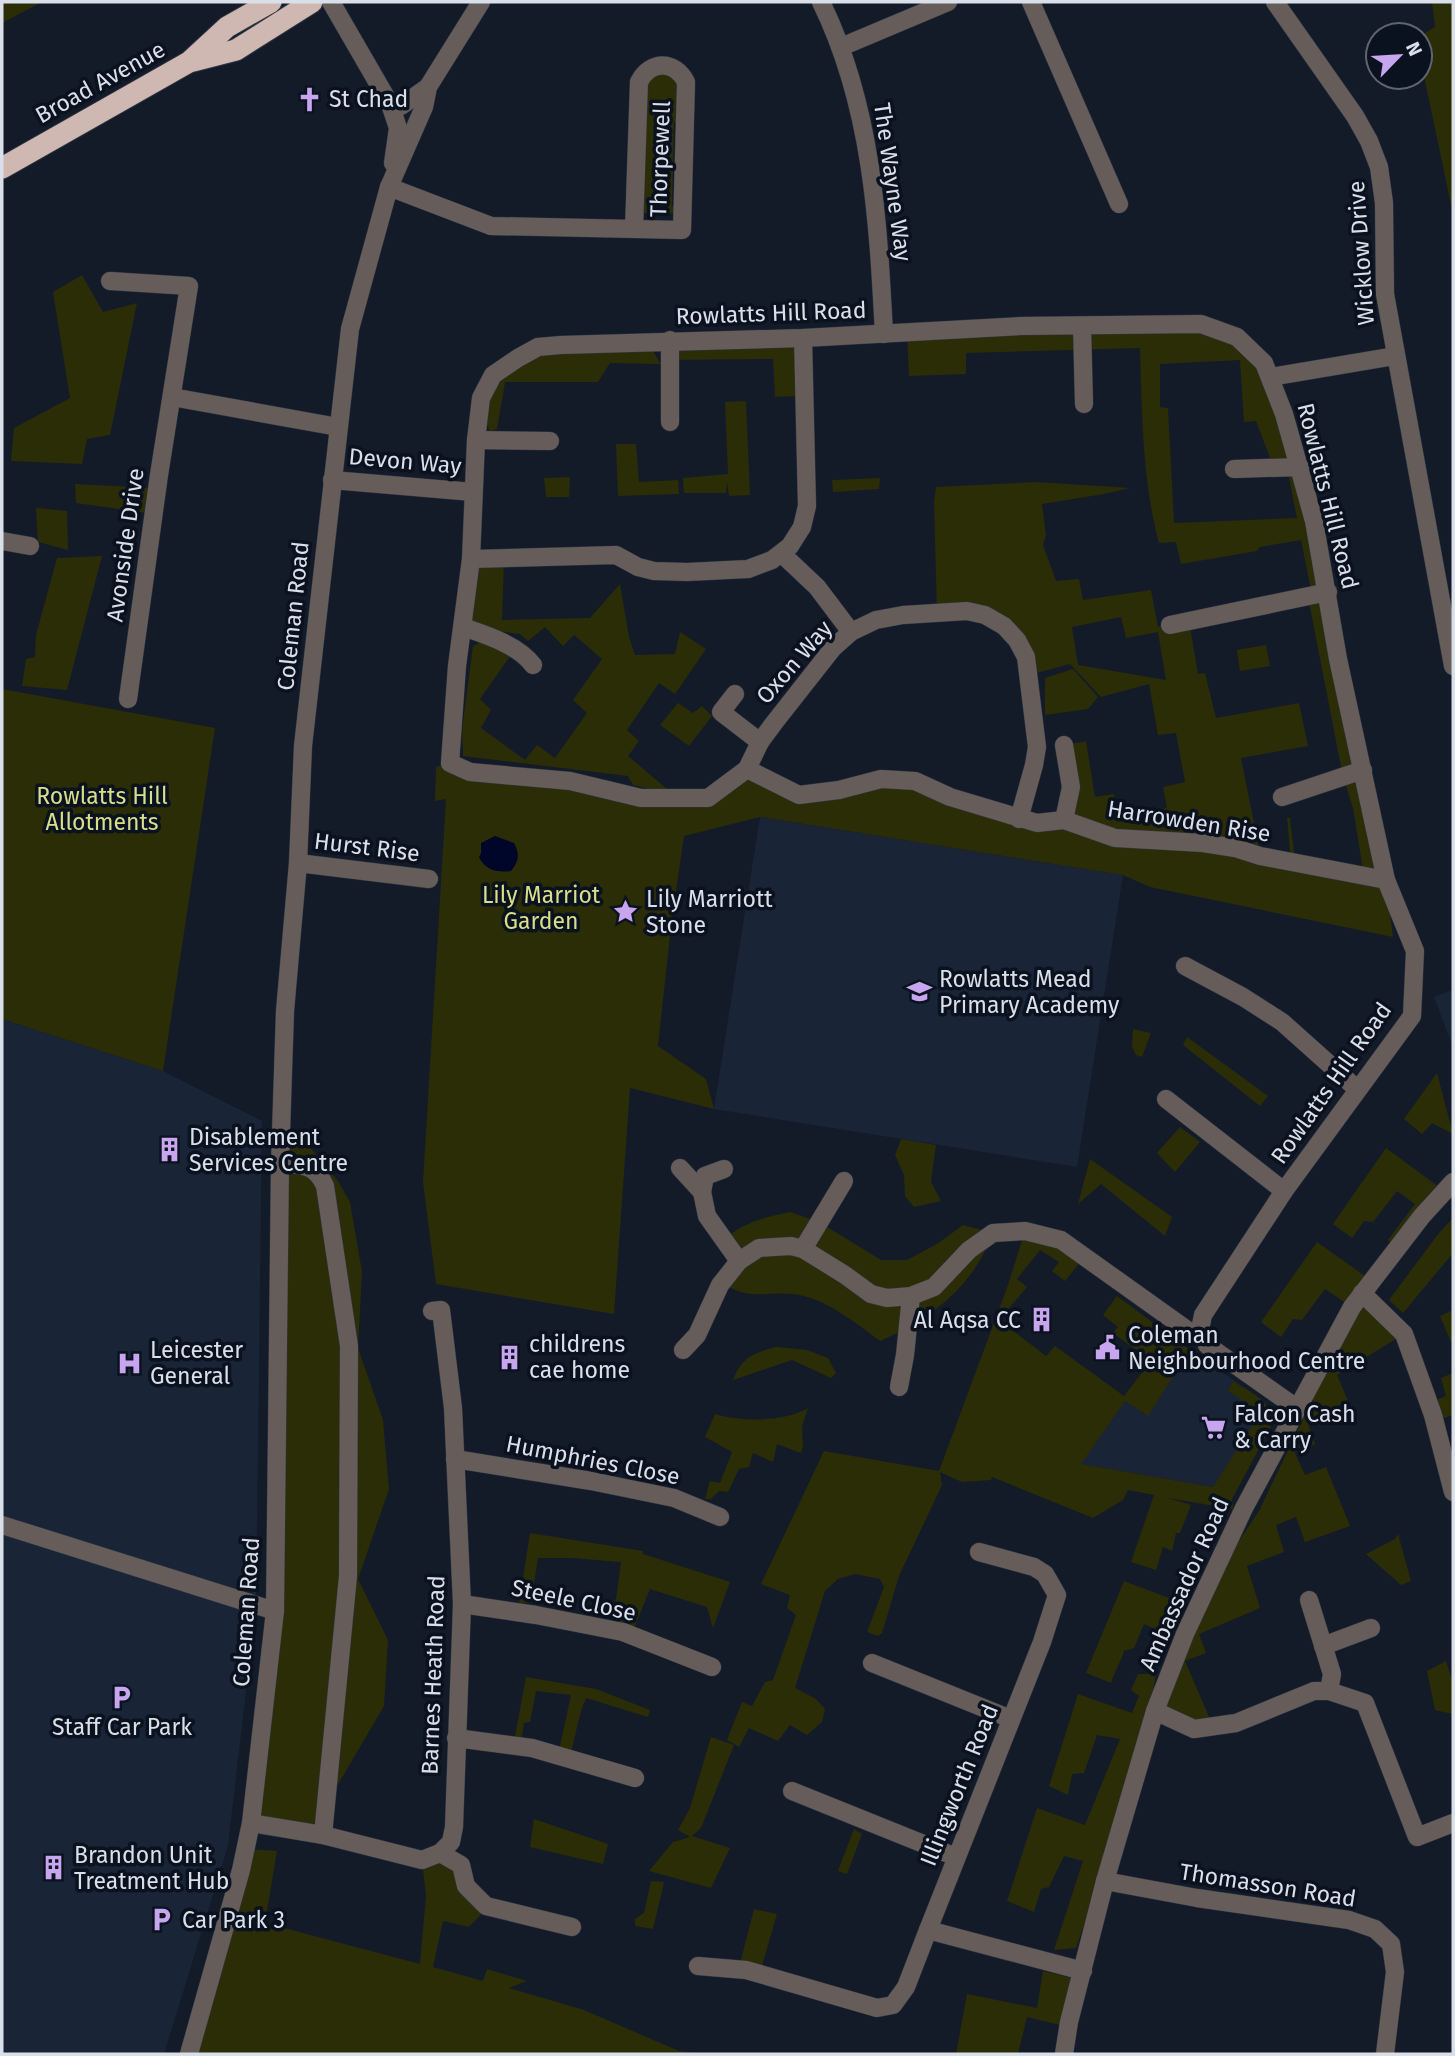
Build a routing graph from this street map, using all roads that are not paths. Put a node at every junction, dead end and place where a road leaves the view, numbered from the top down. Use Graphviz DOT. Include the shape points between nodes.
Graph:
graph roads {
  1 [pos="271,2"];
  2 [pos="312,2"];
  3 [pos="331,2"];
  4 [pos="481,2"];
  5 [pos="821,2"];
  6 [pos="948,2"];
  7 [pos="1031,2"];
  8 [pos="1275,2"];
  9 [pos="841,47"];
  10 [pos="188,62"];
  11 [pos="428,87"];
  12 [pos="390,104"];
  13 [pos="2,168"];
  14 [pos="389,187"];
  15 [pos="1119,204"];
  16 [pos="634,229"];
  17 [pos="110,281"];
  18 [pos="1082,326"];
  19 [pos="884,334"];
  20 [pos="803,338"];
  21 [pos="670,340"];
  22 [pos="1395,356"];
  23 [pos="1271,377"];
  24 [pos="172,397"];
  25 [pos="1084,404"];
  26 [pos="670,422"];
  27 [pos="338,427"];
  28 [pos="476,440"];
  29 [pos="550,441"];
  30 [pos="1300,467"];
  31 [pos="1234,469"];
  32 [pos="332,480"];
  33 [pos="473,492"];
  34 [pos="2,541"];
  35 [pos="30,547"];
  36 [pos="782,554"];
  37 [pos="471,559"];
  38 [pos="1328,592"];
  39 [pos="1170,625"];
  40 [pos="463,627"];
  41 [pos="852,632"];
  42 [pos="533,665"];
  43 [pos="1453,666"];
  44 [pos="735,694"];
  45 [pos="128,699"];
  46 [pos="760,742"];
  47 [pos="1064,745"];
  48 [pos="450,763"];
  49 [pos="747,769"];
  50 [pos="1363,770"];
  51 [pos="1282,797"];
  52 [pos="1019,819"];
  53 [pos="1064,820"];
  54 [pos="298,863"];
  55 [pos="429,879"];
  56 [pos="1386,880"];
  57 [pos="1185,966"];
  58 [pos="1357,1089"];
  59 [pos="1166,1099"];
  60 [pos="280,1163"];
  61 [pos="680,1168"];
  62 [pos="724,1169"];
  63 [pos="844,1181"];
  64 [pos="1453,1182"];
  65 [pos="1284,1191"];
  66 [pos="702,1192"];
  67 [pos="803,1249"];
  68 [pos="739,1261"];
  69 [pos="1362,1293"];
  70 [pos="911,1296"];
  71 [pos="432,1311"];
  72 [pos="1200,1331"];
  73 [pos="683,1350"];
  74 [pos="899,1387"];
  75 [pos="1298,1409"];
  76 [pos="455,1459"];
  77 [pos="1453,1492"];
  78 [pos="720,1517"];
  79 [pos="2,1525"];
  80 [pos="979,1552"];
  81 [pos="1309,1600"];
  82 [pos="462,1604"];
  83 [pos="275,1611"];
  84 [pos="1371,1628"];
  85 [pos="1323,1646"];
  86 [pos="872,1663"];
  87 [pos="712,1668"];
  88 [pos="1329,1692"];
  89 [pos="1155,1711"];
  90 [pos="1011,1719"];
  91 [pos="456,1738"];
  92 [pos="635,1778"];
  93 [pos="792,1791"];
  94 [pos="251,1823"];
  95 [pos="1453,1823"];
  96 [pos="323,1835"];
  97 [pos="440,1853"];
  98 [pos="956,1857"];
  99 [pos="1105,1881"];
  100 [pos="566,1930"];
  101 [pos="928,1930"];
  102 [pos="698,1966"];
  103 [pos="1083,1971"];
  104 [pos="189,2054"];
  105 [pos="1064,2054"];
  106 [pos="1385,2054"];
  1 -- 10 [label="highway, Broad Avenue" via="227,27"];
  2 -- 10 [label="highway, Broad Avenue" via="236,50"];
  3 -- 12 [label="street"];
  4 -- 11 [label="street, Coleman Road"];
  5 -- 9 [label="street, The Wayne Way"];
  6 -- 9 [label="street"];
  7 -- 15 [label="street"];
  8 -- 22 [label="street, Wicklow Drive" via="1355,116 1379,167 1384,203 1384,294"];
  9 -- 19 [label="street, The Wayne Way" via="859,104 870,164"];
  10 -- 13 [label="highway, Broad Avenue"];
  11 -- 12 [label="street, Coleman Road" via="401,106"];
  11 -- 14 [label="street, Coleman Road" via="424,107"];
  12 -- 14 [label="street" via="398,128"];
  14 -- 16 [label="street, Thorpewell" via="491,226"];
  14 -- 27 [label="street, Coleman Road" via="350,329"];
  16 -- 16 [label="street, Thorpewell" via="639,82 647,71 667,65 679,71 686,82 682,230"];
  17 -- 24 [label="street, Avonside Drive" via="189,286"];
  18 -- 19 [label="street, Rowlatts Hill Road"];
  18 -- 23 [label="street, Rowlatts Hill Road" via="1201,324 1237,337 1264,363"];
  18 -- 25 [label="street"];
  19 -- 20 [label="street, Rowlatts Hill Road"];
  20 -- 21 [label="street, Rowlatts Hill Road"];
  20 -- 36 [label="street" via="805,517"];
  21 -- 26 [label="street"];
  21 -- 28 [label="street, Rowlatts Hill Road" via="538,347 493,375 481,398"];
  22 -- 23 [label="street"];
  22 -- 43 [label="street, Wicklow Drive"];
  23 -- 30 [label="street, Rowlatts Hill Road"];
  24 -- 27 [label="street"];
  24 -- 45 [label="street, Avonside Drive"];
  27 -- 32 [label="street, Coleman Road"];
  28 -- 29 [label="street"];
  28 -- 33 [label="street, Rowlatts Hill Road"];
  30 -- 31 [label="street"];
  30 -- 38 [label="street, Rowlatts Hill Road"];
  32 -- 33 [label="street, Devon Way"];
  32 -- 54 [label="street, Coleman Road" via="303,746"];
  33 -- 37 [label="street, Rowlatts Hill Road"];
  34 -- 35 [label="street"];
  36 -- 37 [label="street" via="748,569 687,572 654,571 616,555"];
  36 -- 41 [label="street" via="817,587"];
  37 -- 40 [label="street, Rowlatts Hill Road"];
  38 -- 39 [label="street"];
  38 -- 50 [label="street, Rowlatts Hill Road"];
  40 -- 42 [label="street" via="510,647"];
  40 -- 48 [label="street, Rowlatts Hill Road"];
  41 -- 46 [label="street, Oxon Way" via="833,648"];
  41 -- 52 [label="street, Oxon Way" via="903,614 967,611 995,620 1011,632 1028,666 1037,747"];
  44 -- 46 [label="street" via="721,712"];
  46 -- 49 [label="street, Oxon Way"];
  47 -- 53 [label="street" via="1071,787"];
  48 -- 49 [label="street, Oxon Way" via="470,772 540,777 641,798 679,799 708,797"];
  49 -- 52 [label="street, Harrowden Rise" via="799,794 881,779 915,781"];
  50 -- 51 [label="street"];
  50 -- 56 [label="street, Rowlatts Hill Road"];
  52 -- 53 [label="street, Harrowden Rise" via="1037,823"];
  53 -- 56 [label="street, Harrowden Rise" via="1115,838 1203,843"];
  54 -- 55 [label="street, Hurst Rise"];
  54 -- 60 [label="street, Coleman Road" via="285,1011"];
  56 -- 58 [label="street, Rowlatts Hill Road" via="1415,951 1412,1016"];
  57 -- 58 [label="street" via="1282,1022"];
  58 -- 65 [label="street, Rowlatts Hill Road"];
  59 -- 65 [label="street"];
  60 -- 83 [label="street, Coleman Road"];
  60 -- 96 [label="street" via="310,1167 319,1172 325,1186 349,1346 348,1576"];
  61 -- 66 [label="street"];
  62 -- 66 [label="street" via="705,1176"];
  63 -- 67 [label="street"];
  64 -- 69 [label="street, Ambassador Road"];
  65 -- 72 [label="street, Rowlatts Hill Road" via="1206,1307"];
  66 -- 68 [label="street" via="707,1216"];
  67 -- 68 [label="street" via="759,1248"];
  67 -- 70 [label="street" via="871,1294"];
  68 -- 73 [label="street" via="720,1285 697,1335"];
  69 -- 75 [label="street, Ambassador Road"];
  69 -- 77 [label="street" via="1404,1334 1433,1415"];
  70 -- 72 [label="street" via="933,1286 993,1233 1025,1231 1061,1240 1190,1332"];
  70 -- 74 [label="street"];
  71 -- 76 [label="street, Barnes Heath Road" via="442,1310"];
  72 -- 75 [label="street" via="1207,1345"];
  75 -- 89 [label="street, Ambassador Road" via="1234,1528"];
  76 -- 78 [label="street, Humphries Close" via="674,1498"];
  76 -- 82 [label="street, Barnes Heath Road"];
  79 -- 83 [label="street"];
  80 -- 90 [label="street, Illingworth Road" via="1034,1567 1045,1574 1056,1595"];
  81 -- 85 [label="street"];
  82 -- 87 [label="street, Steele Close" via="623,1632"];
  82 -- 91 [label="street, Barnes Heath Road"];
  83 -- 94 [label="street, Coleman Road"];
  84 -- 85 [label="street"];
  85 -- 88 [label="street" via="1332,1674"];
  86 -- 90 [label="street"];
  88 -- 89 [label="street" via="1314,1692 1236,1723 1194,1729"];
  88 -- 95 [label="street" via="1365,1703 1417,1838"];
  89 -- 99 [label="street, Ambassador Road"];
  90 -- 98 [label="street, Illingworth Road"];
  91 -- 92 [label="street" via="531,1748"];
  91 -- 97 [label="street, Barnes Heath Road" via="454,1827 451,1842"];
  93 -- 98 [label="street"];
  94 -- 96 [label="street"];
  94 -- 104 [label="street, Coleman Road"];
  96 -- 97 [label="street" via="422,1860"];
  97 -- 100 [label="street" via="461,1865 466,1886 486,1906"];
  98 -- 101 [label="street, Illingworth Road"];
  99 -- 103 [label="street, Ambassador Road"];
  99 -- 106 [label="street, Thomasson Road" via="1349,1920 1375,1929 1391,1944 1395,1972"];
  101 -- 102 [label="street, Illingworth Road" via="906,1987 893,2006 887,2007 877,2008 746,1970"];
  101 -- 103 [label="street"];
  103 -- 105 [label="street, Ambassador Road"];
}
